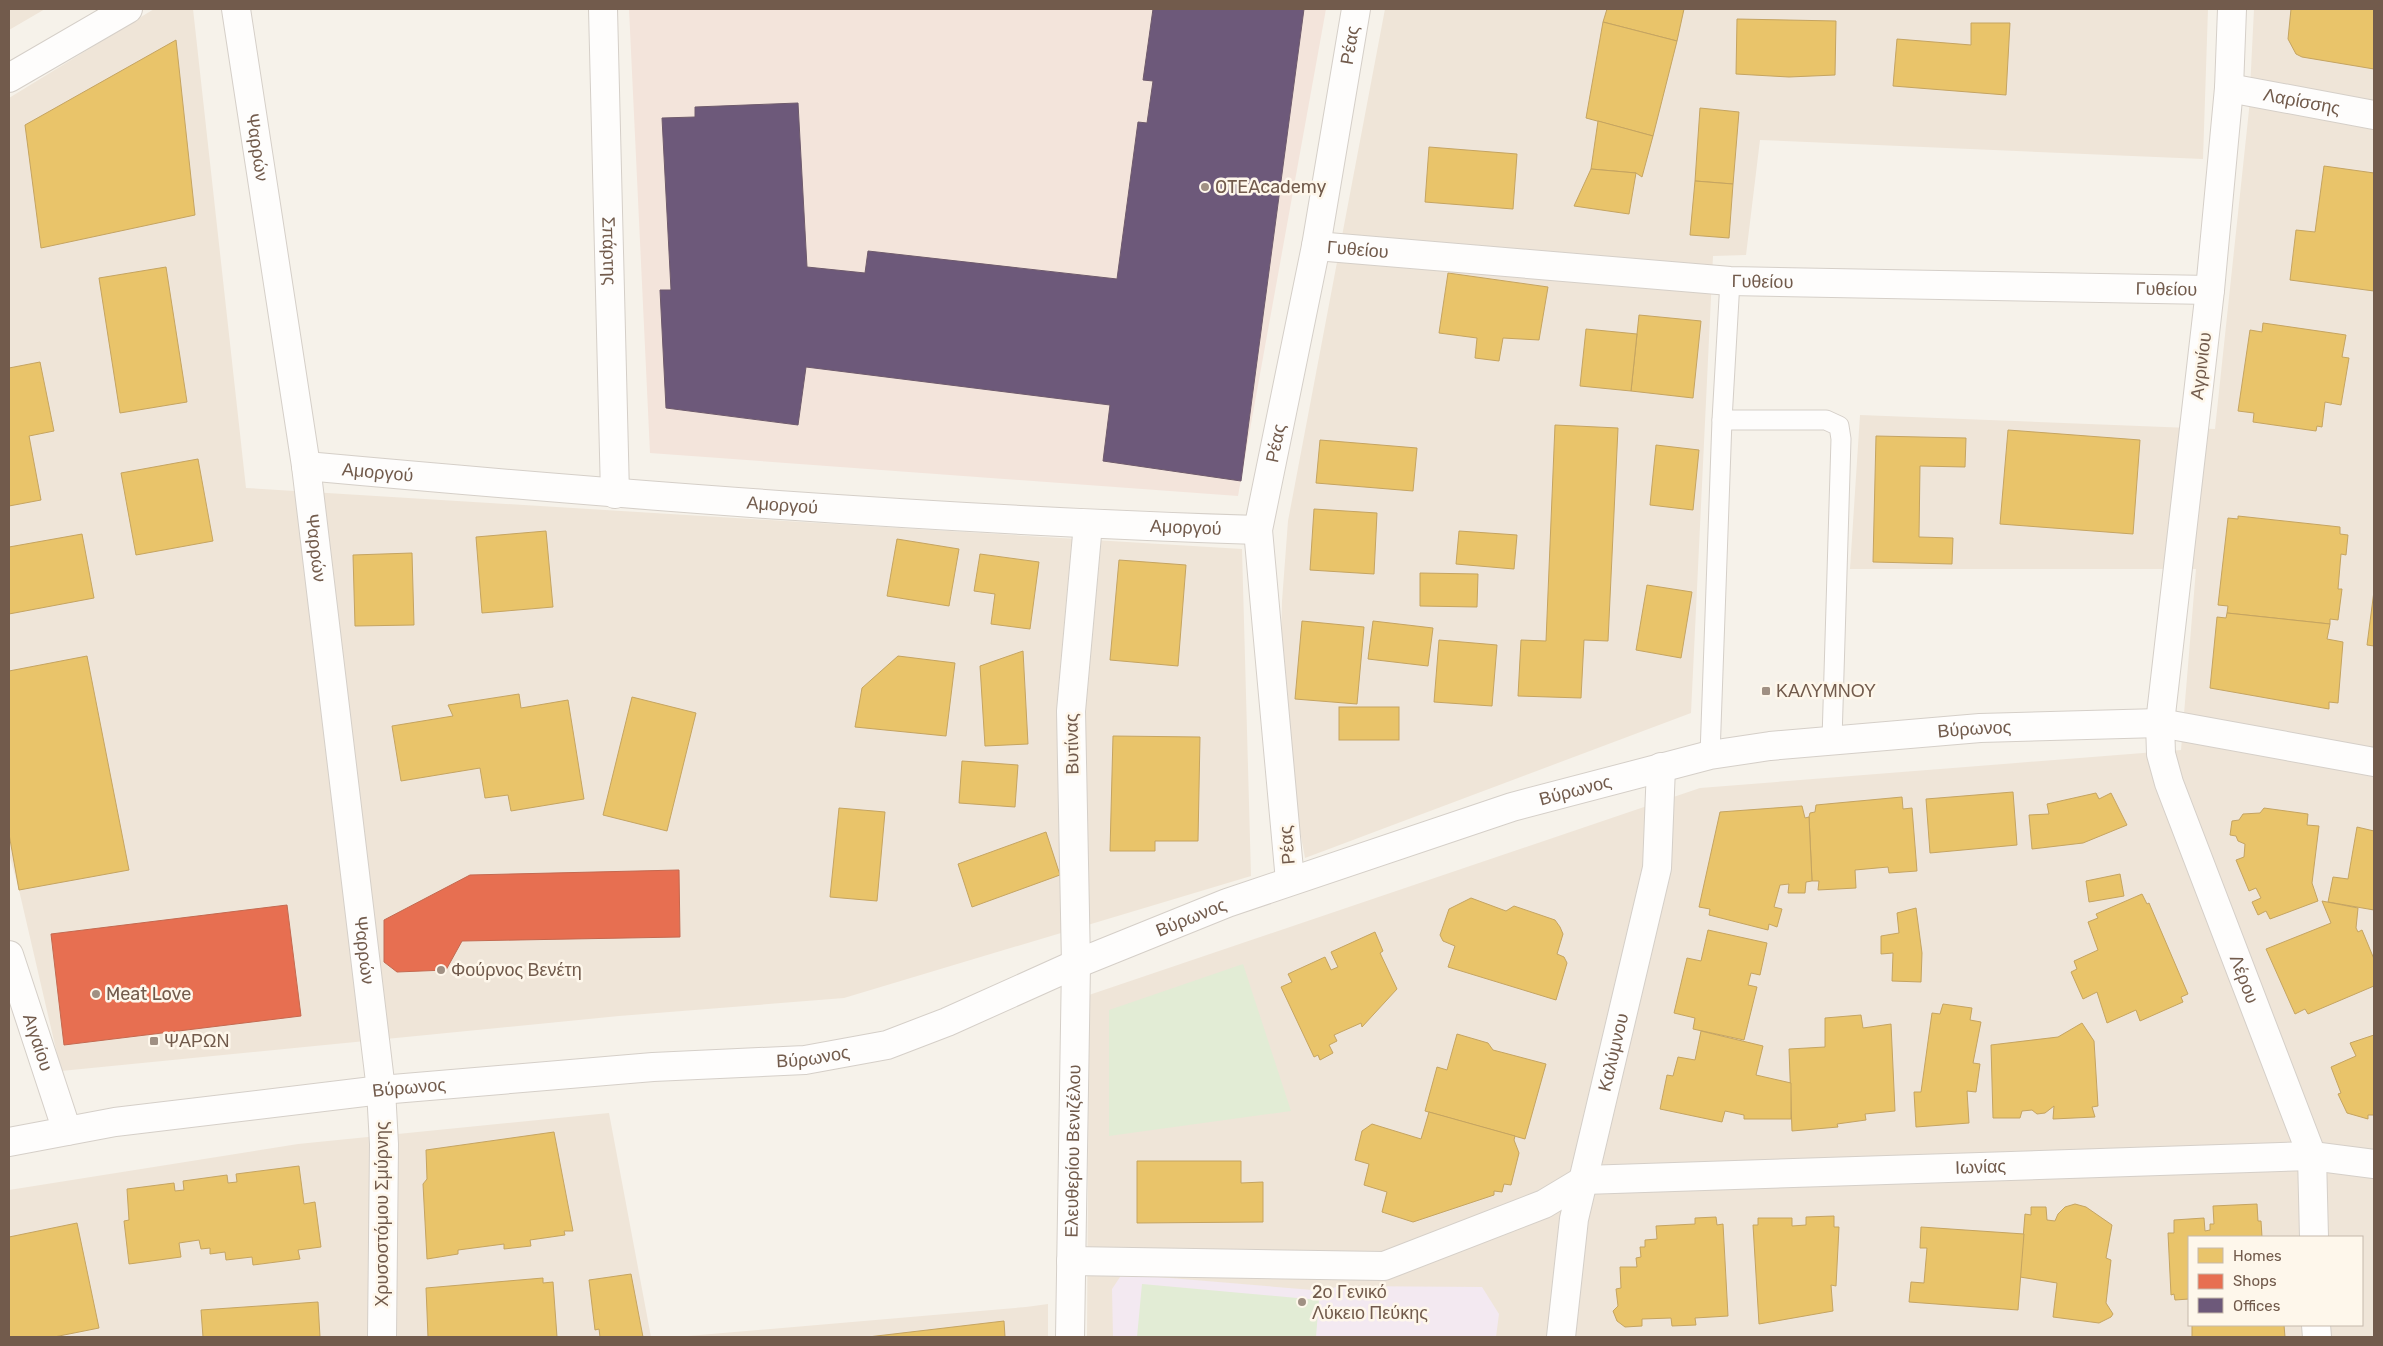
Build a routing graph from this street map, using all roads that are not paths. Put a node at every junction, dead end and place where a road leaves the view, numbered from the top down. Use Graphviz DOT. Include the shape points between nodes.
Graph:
graph roads {
  1 [pos="128,9"];
  2 [pos="236,9"];
  3 [pos="602,9"];
  4 [pos="1356,9"];
  5 [pos="2232,9"];
  6 [pos="9,78"];
  7 [pos="2229,88"];
  8 [pos="2374,115"];
  9 [pos="1316,246"];
  10 [pos="1730,281"];
  11 [pos="2210,290"];
  12 [pos="1722,420"];
  13 [pos="306,466"];
  14 [pos="615,494"];
  15 [pos="1088,524"];
  16 [pos="1258,530"];
  17 [pos="2160,723"];
  18 [pos="1832,740"];
  19 [pos="1710,755"];
  20 [pos="2374,762"];
  21 [pos="1661,767"];
  22 [pos="1290,881"];
  23 [pos="9,956"];
  24 [pos="1076,964"];
  25 [pos="381,1090"];
  26 [pos="66,1131"];
  27 [pos="9,1142"];
  28 [pos="2312,1156"];
  29 [pos="2374,1164"];
  30 [pos="1584,1180"];
  31 [pos="2314,1236"];
  32 [pos="1071,1261"];
  33 [pos="382,1337"];
  34 [pos="1070,1337"];
  35 [pos="1561,1337"];
  1 -- 6 [label="street"];
  2 -- 13 [label="street, Ψαρρών"];
  3 -- 14 [label="street, Σπάρτης"];
  4 -- 9 [label="street, Ρέας"];
  5 -- 7 [label="street, Αγρινίου"];
  7 -- 8 [label="street, Λαρίσσης"];
  7 -- 11 [label="street, Αγρινίου"];
  9 -- 10 [label="street, Γυθείου"];
  9 -- 16 [label="street, Ρέας"];
  10 -- 11 [label="street, Γυθείου"];
  10 -- 12 [label="lane"];
  11 -- 17 [label="street, Αγρινίου"];
  12 -- 18 [label="lane" via="1826,420 1839,426"];
  12 -- 19 [label="lane"];
  13 -- 14 [label="street, Αμοργού"];
  13 -- 25 [label="street, Ψαρρών"];
  14 -- 15 [label="street, Αμοργού"];
  15 -- 16 [label="street, Αμοργού"];
  15 -- 24 [label="street, Βυτίνας" via="1071,711"];
  16 -- 22 [label="street, Ρέας"];
  17 -- 18 [label="street, Βύρωνος" via="1989,728"];
  17 -- 20 [label="street, Βύρωνος"];
  17 -- 28 [label="street, Λέρου" via="2161,754 2169,783"];
  18 -- 19 [label="street, Βύρωνος"];
  19 -- 21 [label="street, Βύρωνος"];
  21 -- 22 [label="street, Βύρωνος" via="1512,807"];
  21 -- 30 [label="street, Καλύμνου" via="1657,868"];
  22 -- 24 [label="street, Βύρωνος"];
  23 -- 26 [label="street, Αιγαίου"];
  24 -- 25 [label="street, Βύρωνος" via="917,1034 850,1053 805,1060 653,1067"];
  24 -- 32 [label="street, Ελευθερίου Βενιζέλου"];
  25 -- 26 [label="street, Βύρωνος" via="165,1115"];
  25 -- 33 [label="street, Χρυσοστόμου Σμύρνης" via="384,1144"];
  26 -- 27 [label="street, Βύρωνος"];
  28 -- 29 [label="street, Ιωνίας"];
  28 -- 30 [label="street, Ιωνίας"];
  28 -- 31 [label="street, Λέρου"];
  30 -- 32 [label="street" via="1544,1204 1384,1266"];
  30 -- 35 [label="street, Καλύμνου" via="1574,1219"];
  32 -- 34 [label="street, Ελευθερίου Βενιζέλου"];
}
